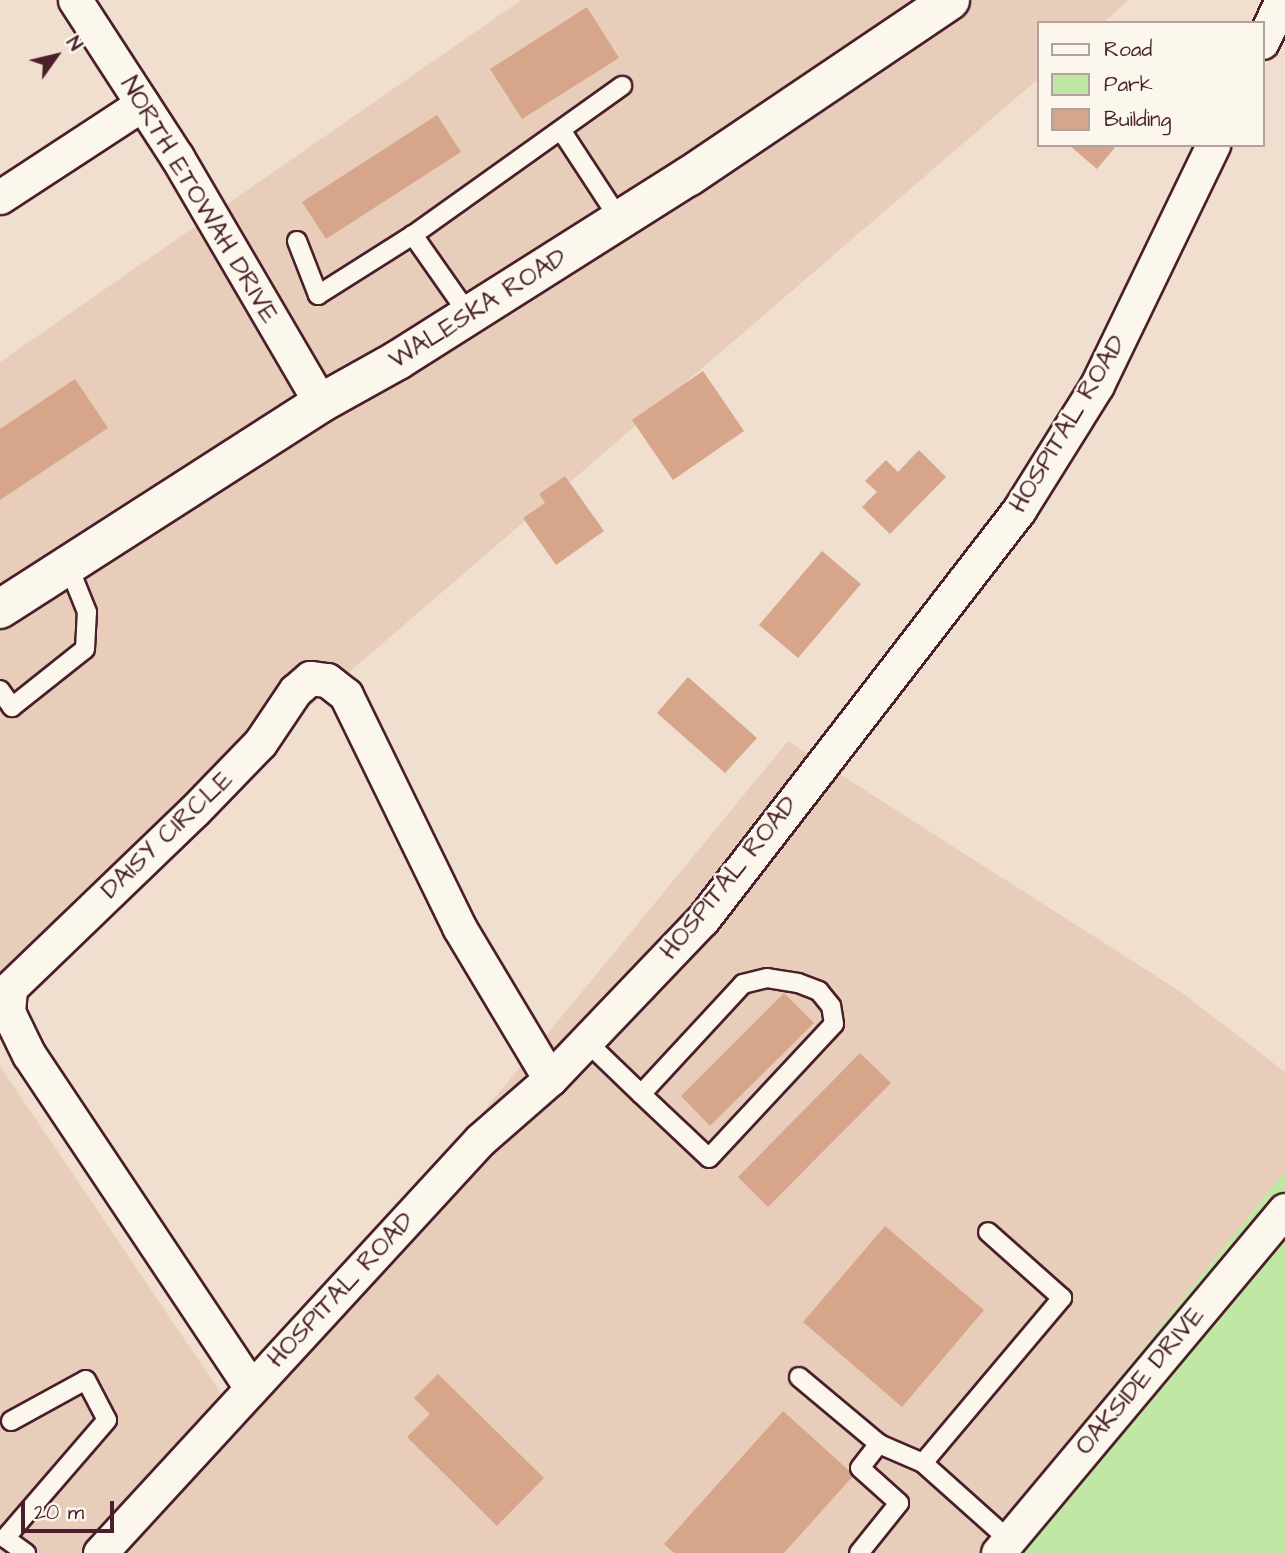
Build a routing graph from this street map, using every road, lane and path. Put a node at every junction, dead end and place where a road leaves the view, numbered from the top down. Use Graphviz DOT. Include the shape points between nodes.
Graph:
graph roads {
  1 [pos="75,0"];
  2 [pos="950,0"];
  3 [pos="1282,0"];
  4 [pos="1264,38"];
  5 [pos="622,86"];
  6 [pos="142,104"];
  7 [pos="561,130"];
  8 [pos="1212,147"];
  9 [pos="0,197"];
  10 [pos="620,220"];
  11 [pos="413,235"];
  12 [pos="297,241"];
  13 [pos="468,315"];
  14 [pos="321,403"];
  15 [pos="68,565"];
  16 [pos="0,609"];
  17 [pos="0,690"];
  18 [pos="586,1041"];
  19 [pos="550,1079"];
  20 [pos="641,1094"];
  21 [pos="1285,1210"];
  22 [pos="988,1232"];
  23 [pos="799,1377"];
  24 [pos="250,1386"];
  25 [pos="12,1422"];
  26 [pos="879,1444"];
  27 [pos="923,1463"];
  28 [pos="2,1539"];
  29 [pos="1003,1546"];
  30 [pos="26,1553"];
  31 [pos="100,1553"];
  32 [pos="859,1553"];
  1 -- 6 [label="street, NORTH ETOWAH DRIVE"];
  2 -- 10 [label="main road, WALESKA ROAD"];
  3 -- 4 [label="street"];
  5 -- 7 [label="lane"];
  6 -- 9 [label="street"];
  6 -- 14 [label="street, NORTH ETOWAH DRIVE"];
  7 -- 10 [label="lane"];
  7 -- 11 [label="lane"];
  8 -- 18 [label="street, HOSPITAL ROAD" via="1097,385 1019,510 703,919"];
  10 -- 13 [label="main road, WALESKA ROAD"];
  11 -- 12 [label="lane" via="318,295"];
  11 -- 13 [label="lane"];
  13 -- 14 [label="main road, WALESKA ROAD"];
  14 -- 15 [label="main road, WALESKA ROAD"];
  15 -- 16 [label="main road, WALESKA ROAD"];
  15 -- 17 [label="lane" via="87,612 85,649 12,707"];
  18 -- 19 [label="street, HOSPITAL ROAD"];
  18 -- 20 [label="lane"];
  19 -- 24 [label="street, HOSPITAL ROAD" via="480,1140"];
  19 -- 24 [label="street, DAISY CIRCLE" via="459,927 346,695 327,680 310,678 295,691 260,743 10,988 8,1012 29,1055"];
  20 -- 20 [label="lane" via="709,1158 834,1024 831,1006 819,991 799,983 768,978 743,984"];
  21 -- 29 [label="street, OAKSIDE DRIVE"];
  22 -- 27 [label="lane" via="1062,1298"];
  23 -- 26 [label="lane"];
  24 -- 31 [label="street, HOSPITAL ROAD"];
  25 -- 28 [label="lane" via="86,1380 107,1420"];
  26 -- 27 [label="lane"];
  26 -- 32 [label="lane" via="860,1468 899,1503"];
  27 -- 29 [label="lane"];
  28 -- 30 [label="lane"];
}
